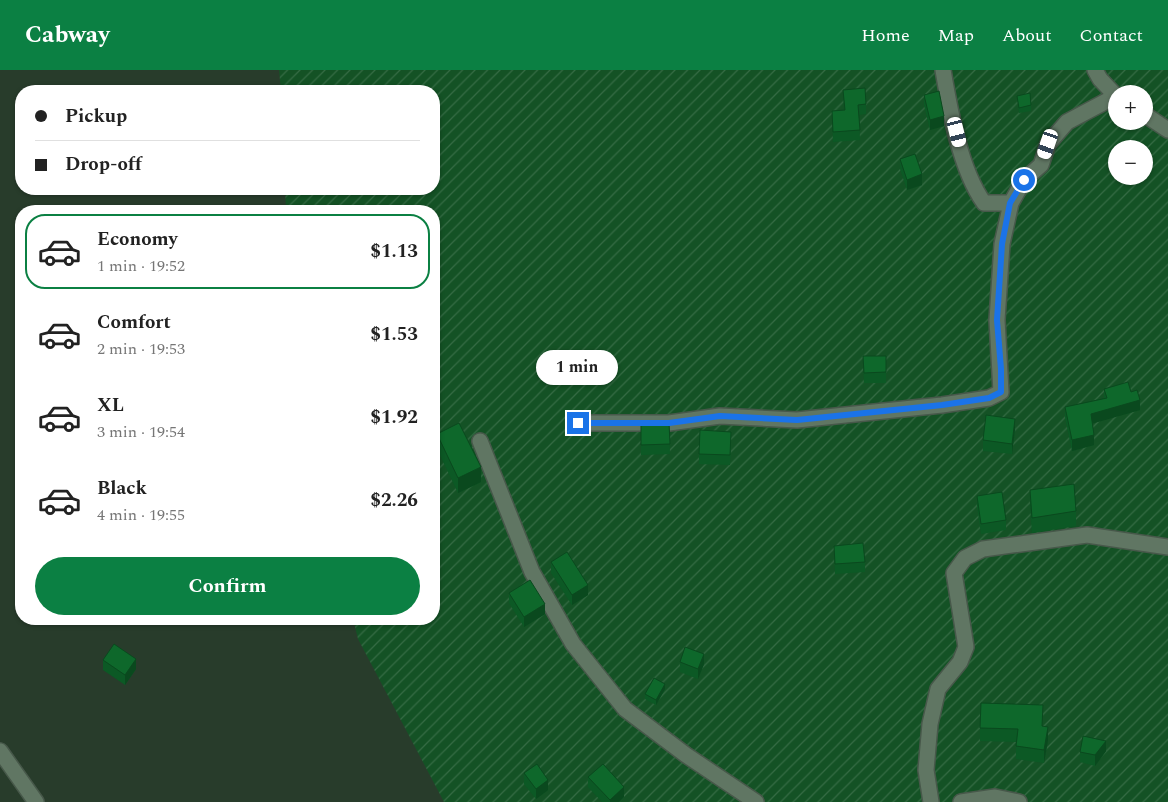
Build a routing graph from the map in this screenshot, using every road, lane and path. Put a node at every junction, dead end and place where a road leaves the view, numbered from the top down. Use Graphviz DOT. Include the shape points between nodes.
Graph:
graph roads {
  1 [pos="942,70"];
  2 [pos="1095,70"];
  3 [pos="1108,88"];
  4 [pos="1108,100"];
  5 [pos="1153,120"];
  6 [pos="1168,130"];
  7 [pos="1010,203"];
  8 [pos="578,423"];
  9 [pos="480,441"];
  10 [pos="1168,547"];
  11 [pos="0,751"];
  12 [pos="36,802"];
  13 [pos="756,802"];
  14 [pos="931,802"];
  15 [pos="962,802"];
  16 [pos="1019,802"];
  1 -- 7 [label="street" via="975,190 984,203"];
  2 -- 3 [label="street"];
  4 -- 7 [label="street" via="1067,122 1048,144 1041,165 1024,180"];
  5 -- 6 [label="street"];
  7 -- 8 [label="street" via="1002,244 997,320 1001,392 989,398 942,405 797,420 720,416 669,423"];
  9 -- 13 [label="street" via="532,572 572,644 625,709"];
  10 -- 14 [label="street" via="1087,535 983,549 965,558 954,572 966,647 960,662 938,689 930,724 926,770"];
  11 -- 12 [label="street"];
  15 -- 16 [label="street" via="995,797"];
}
